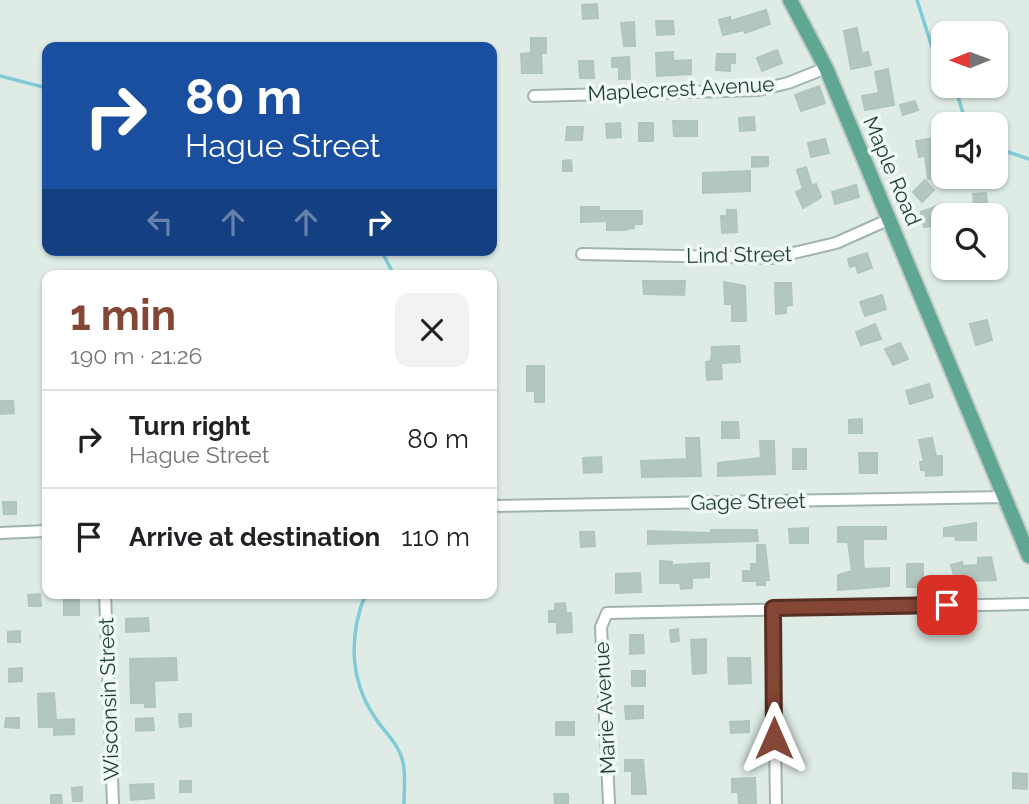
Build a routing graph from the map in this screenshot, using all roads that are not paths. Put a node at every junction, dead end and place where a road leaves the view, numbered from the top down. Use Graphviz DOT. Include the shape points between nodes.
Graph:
graph roads {
  1 [pos="790,0"];
  2 [pos="826,68"];
  3 [pos="534,96"];
  4 [pos="890,219"];
  5 [pos="582,254"];
  6 [pos="1005,498"];
  7 [pos="497,506"];
  8 [pos="42,531"];
  9 [pos="0,533"];
  10 [pos="1029,556"];
  11 [pos="106,599"];
  12 [pos="1029,604"];
  13 [pos="773,608"];
  14 [pos="113,804"];
  15 [pos="609,804"];
  16 [pos="776,804"];
  1 -- 2 [label="main road, Maple Road"];
  2 -- 3 [label="street, Maplecrest Avenue" via="758,90"];
  2 -- 4 [label="main road, Maple Road"];
  4 -- 5 [label="street, Lind Street" via="836,243 772,258"];
  4 -- 6 [label="main road, Maple Road"];
  6 -- 7 [label="street, Gage Street"];
  6 -- 10 [label="main road, Maple Road"];
  8 -- 9 [label="street"];
  11 -- 14 [label="street, Wisconsin Street"];
  12 -- 13 [label="street"];
  13 -- 15 [label="street, Marie Avenue" via="607,613 601,627"];
  13 -- 16 [label="street"];
}
